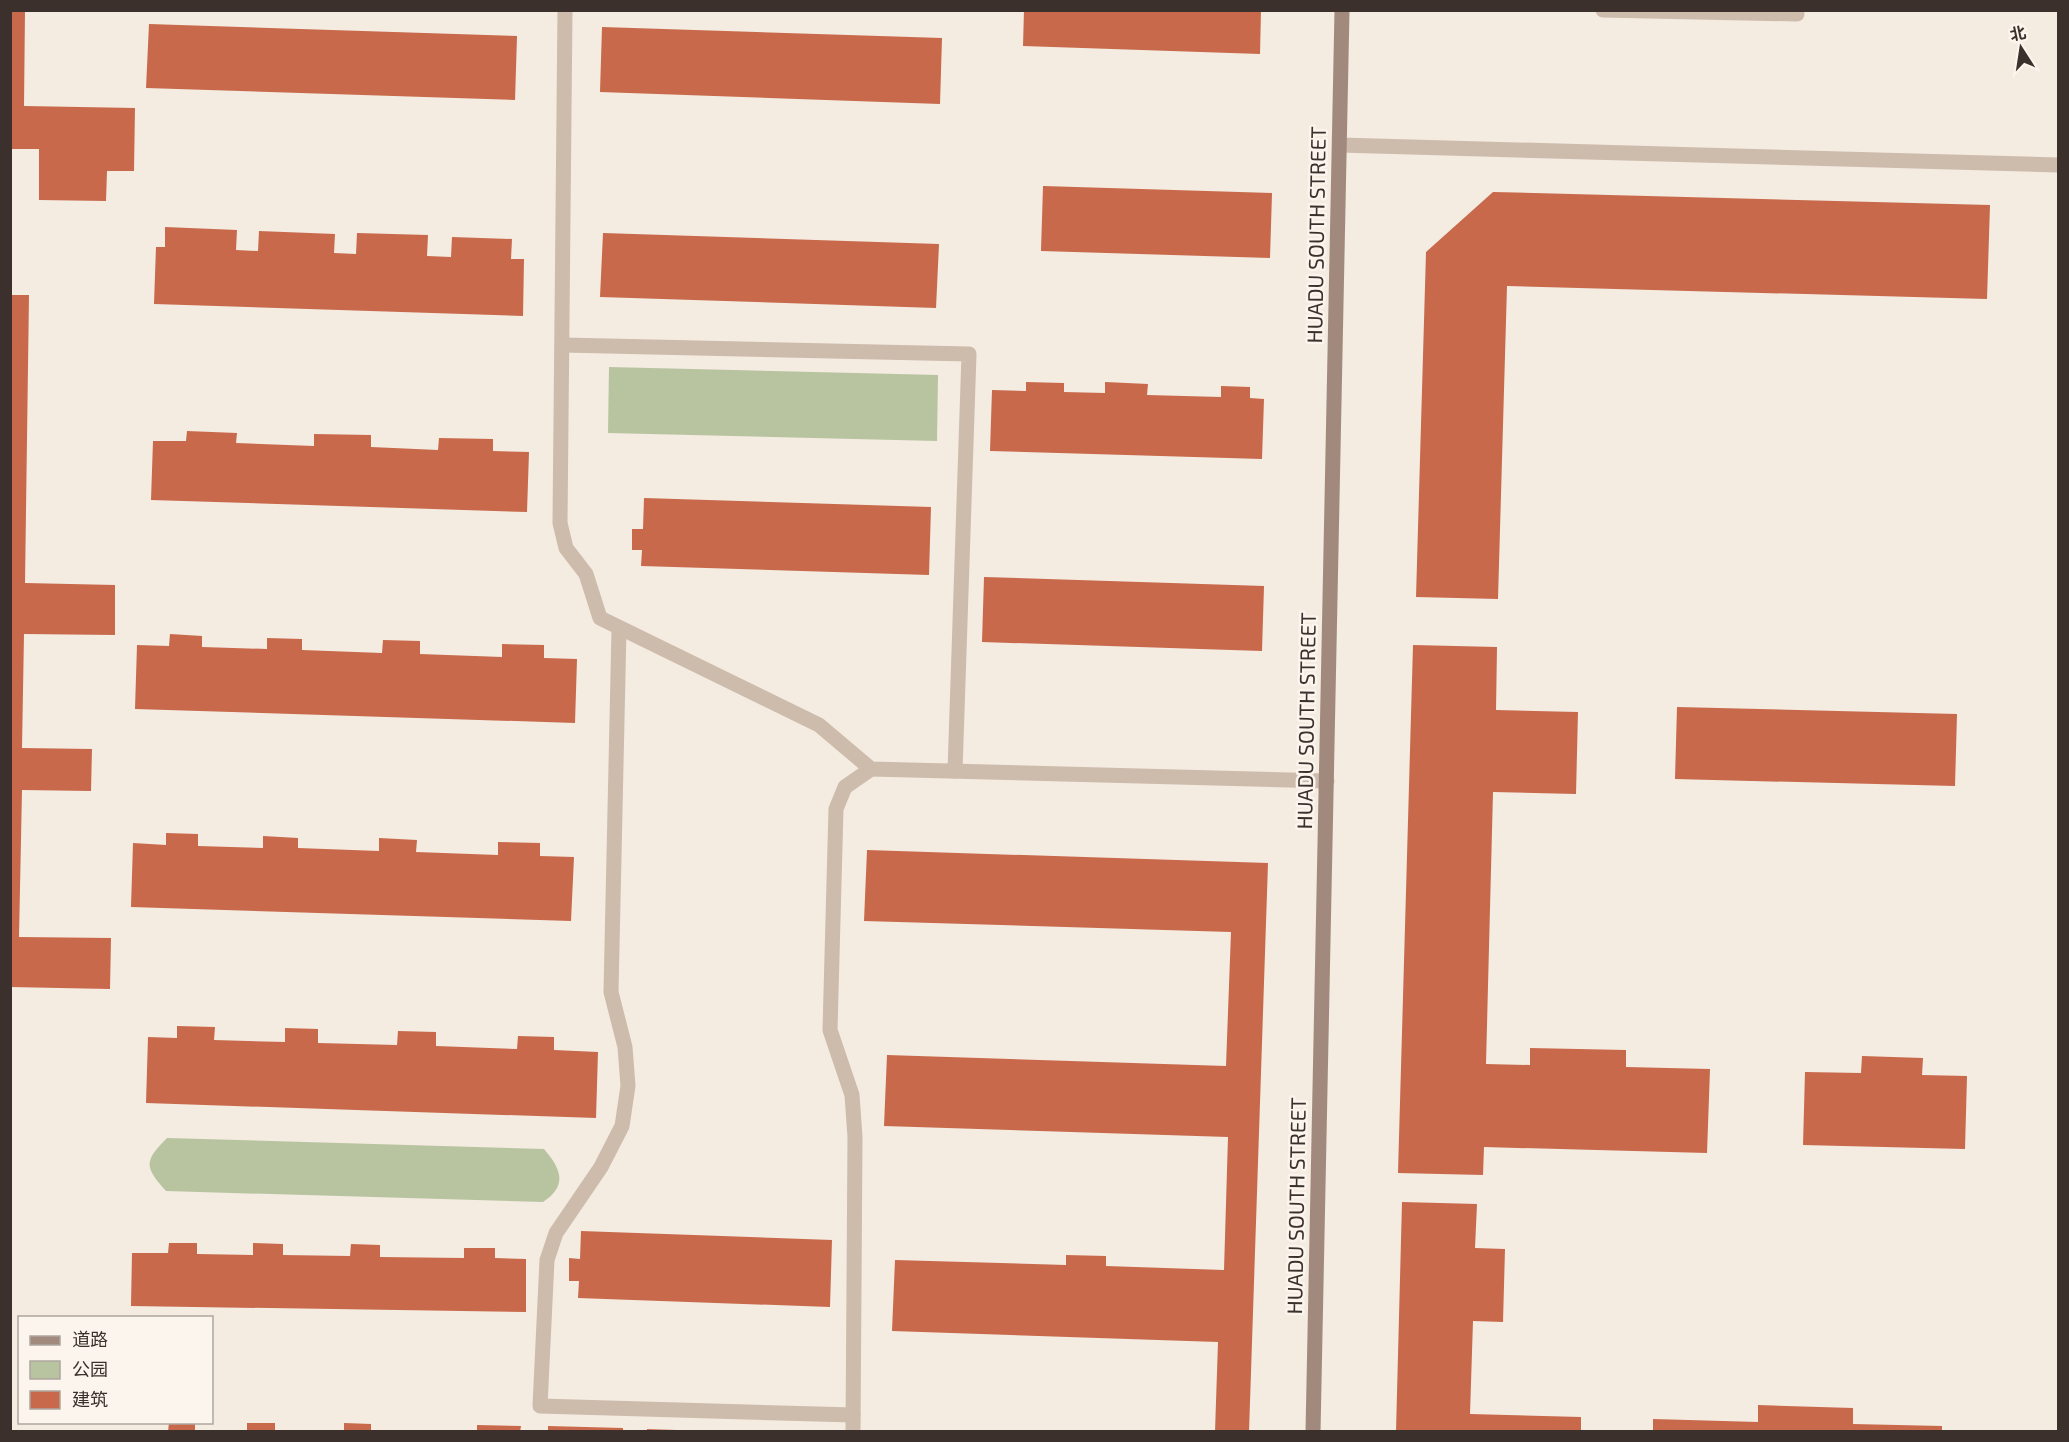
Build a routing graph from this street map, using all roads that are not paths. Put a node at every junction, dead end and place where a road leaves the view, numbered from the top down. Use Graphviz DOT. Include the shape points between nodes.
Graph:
graph roads {
  1 [pos="565,10"];
  2 [pos="1342,10"];
  3 [pos="1603,10"];
  4 [pos="1797,14"];
  5 [pos="1340,145"];
  6 [pos="2058,165"];
  7 [pos="564,345"];
  8 [pos="618,629"];
  9 [pos="871,769"];
  10 [pos="955,771"];
  11 [pos="1327,780"];
  12 [pos="853,1415"];
  13 [pos="853,1431"];
  14 [pos="1314,1431"];
  1 -- 7 [label="lane"];
  2 -- 5 [label="street, HUADU SOUTH STREET"];
  3 -- 4 [label="lane"];
  5 -- 6 [label="lane"];
  5 -- 11 [label="street, HUADU SOUTH STREET"];
  7 -- 8 [label="lane" via="560,524 566,548 585,574 600,618"];
  7 -- 10 [label="lane" via="969,354"];
  8 -- 9 [label="lane" via="819,725"];
  8 -- 12 [label="lane" via="611,992 625,1047 628,1086 622,1126 601,1167 556,1233 547,1260 540,1406"];
  9 -- 10 [label="lane"];
  9 -- 12 [label="lane" via="845,787 836,809 830,1030 852,1095 854,1126"];
  10 -- 11 [label="lane"];
  11 -- 14 [label="street, HUADU SOUTH STREET"];
  12 -- 13 [label="lane"];
}
